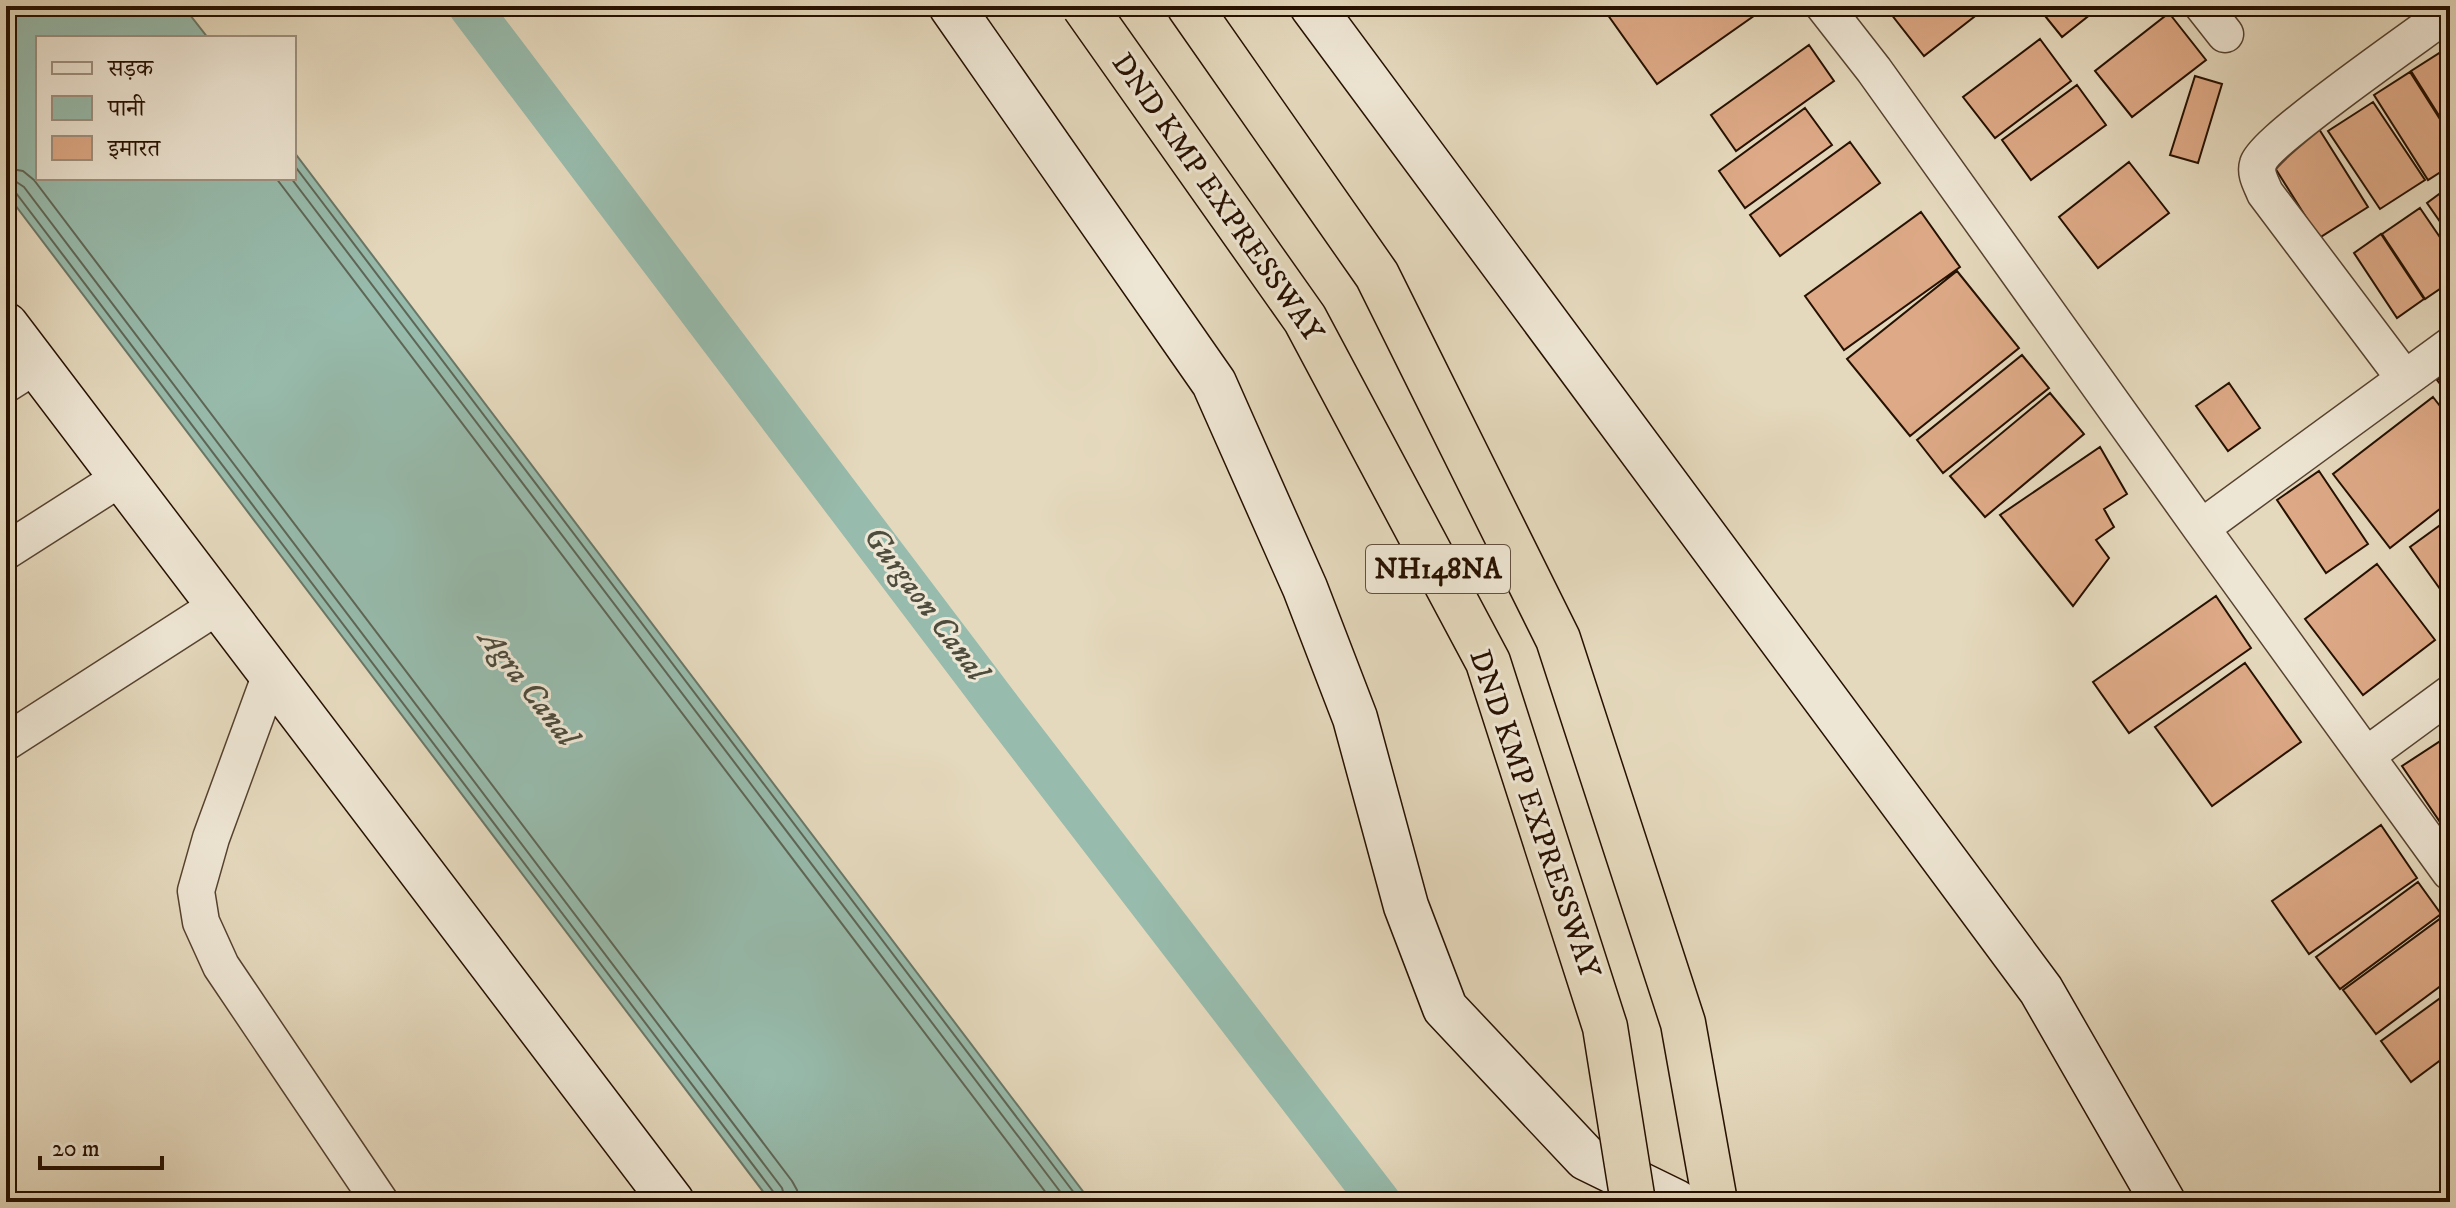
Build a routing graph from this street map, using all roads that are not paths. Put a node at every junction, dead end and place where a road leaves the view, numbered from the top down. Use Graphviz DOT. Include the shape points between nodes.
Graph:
graph roads {
  1 [pos="951,6"];
  2 [pos="1084,6"];
  3 [pos="1189,6"];
  4 [pos="1312,6"];
  5 [pos="1824,6"];
  6 [pos="2203,6"];
  7 [pos="2450,11"];
  8 [pos="2225,34"];
  9 [pos="6,325"];
  10 [pos="2450,346"];
  11 [pos="21,375"];
  12 [pos="2405,379"];
  13 [pos="122,477"];
  14 [pos="2201,528"];
  15 [pos="6,551"];
  16 [pos="219,605"];
  17 [pos="271,674"];
  18 [pos="2450,694"];
  19 [pos="6,742"];
  20 [pos="2367,755"];
  21 [pos="2450,872"];
  22 [pos="380,1202"];
  23 [pos="672,1202"];
  24 [pos="1633,1202"];
  25 [pos="1676,1202"];
  26 [pos="1715,1202"];
  27 [pos="2163,1202"];
  1 -- 25 [label="street" via="1214,383 1305,588 1355,718 1406,906 1445,1008 1586,1158"];
  2 -- 24 [label="highway, DND KMP EXPRESSWAY / NH148NA, bridge" via="1305,319 1488,662 1605,1027"];
  3 -- 26 [label="highway, NH148NA" via="1377,275 1558,639 1683,1023"];
  4 -- 27 [label="street" via="2041,990"];
  5 -- 14 [label="street"];
  6 -- 8 [label="street"];
  7 -- 12 [label="street" via="2294,126 2257,165 2265,193"];
  9 -- 11 [label="street"];
  10 -- 12 [label="street"];
  11 -- 13 [label="street"];
  12 -- 14 [label="street"];
  13 -- 15 [label="street"];
  13 -- 16 [label="street"];
  14 -- 20 [label="street"];
  16 -- 17 [label="street"];
  16 -- 19 [label="street"];
  17 -- 22 [label="street" via="196,891 201,922 221,966"];
  17 -- 23 [label="street"];
  18 -- 20 [label="street"];
  20 -- 21 [label="street"];
}
